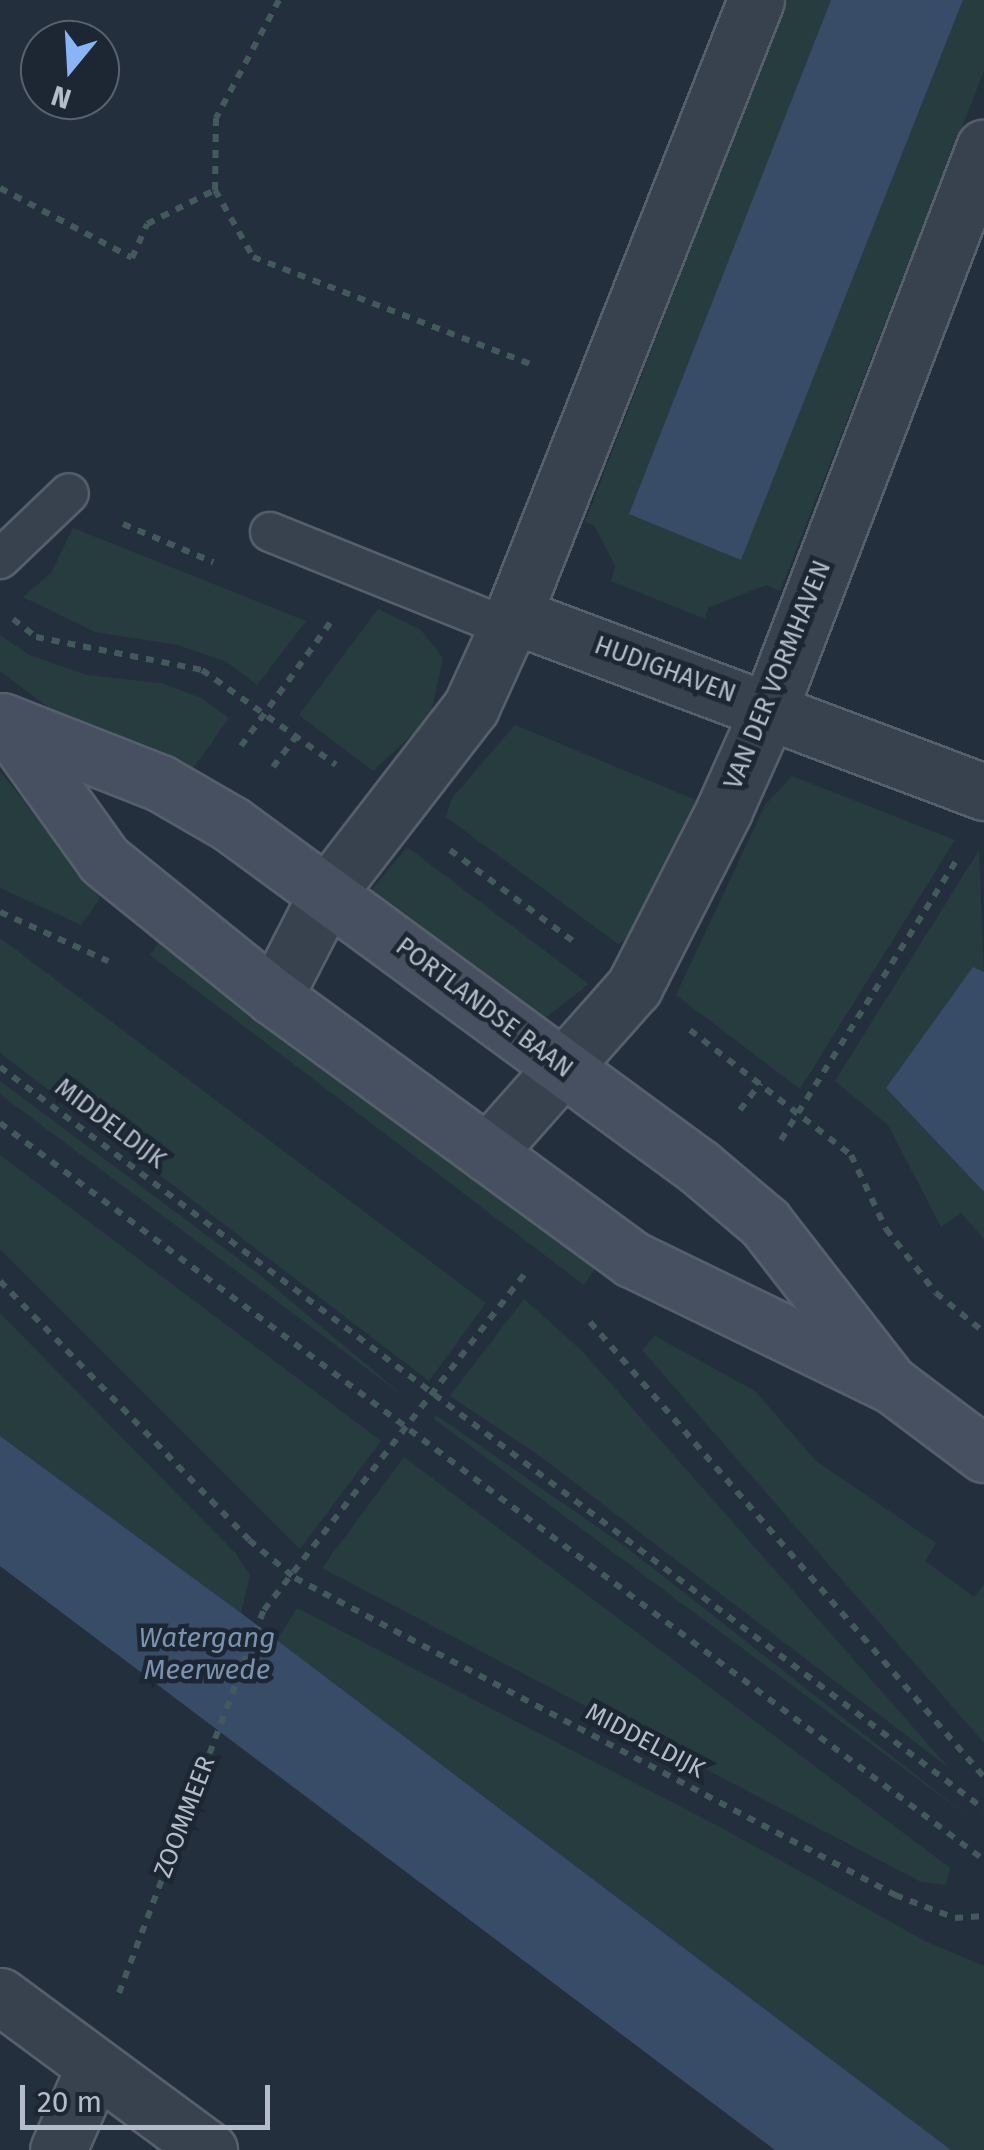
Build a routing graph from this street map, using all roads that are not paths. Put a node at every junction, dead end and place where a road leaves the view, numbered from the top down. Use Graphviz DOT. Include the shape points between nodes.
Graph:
graph roads {
  1 [pos="756,0"];
  2 [pos="984,148"];
  3 [pos="68,492"];
  4 [pos="270,532"];
  5 [pos="0,559"];
  6 [pos="510,621"];
  7 [pos="770,707"];
  8 [pos="3,721"];
  9 [pos="984,792"];
  10 [pos="328,892"];
  11 [pos="274,997"];
  12 [pos="565,1068"];
  13 [pos="487,1153"];
  14 [pos="892,1385"];
  15 [pos="984,1454"];
  16 [pos="0,1996"];
  17 [pos="94,2068"];
  18 [pos="58,2150"];
  19 [pos="209,2150"];
  1 -- 6 [label="street"];
  2 -- 7 [label="street, VAN DER VORMHAVEN"];
  3 -- 5 [label="lane"];
  4 -- 6 [label="lane"];
  6 -- 7 [label="street, HUDIGHAVEN"];
  6 -- 10 [label="street" via="471,706"];
  7 -- 9 [label="street, HUDIGHAVEN"];
  7 -- 12 [label="street, VAN DER VORMHAVEN" via="634,987"];
  8 -- 10 [label="street, PORTLANDSE BAAN" via="160,783"];
  8 -- 11 [label="street, PORTLANDSE BAAN" via="104,860"];
  10 -- 11 [label="street"];
  10 -- 12 [label="street, PORTLANDSE BAAN"];
  11 -- 13 [label="street, PORTLANDSE BAAN"];
  12 -- 13 [label="street, VAN DER VORMHAVEN"];
  12 -- 14 [label="street, PORTLANDSE BAAN" via="738,1197"];
  13 -- 14 [label="street, PORTLANDSE BAAN" via="673,1282"];
  14 -- 15 [label="street, PORTLANDSE BAAN"];
  16 -- 17 [label="street"];
  17 -- 18 [label="street"];
  17 -- 19 [label="street"];
}
